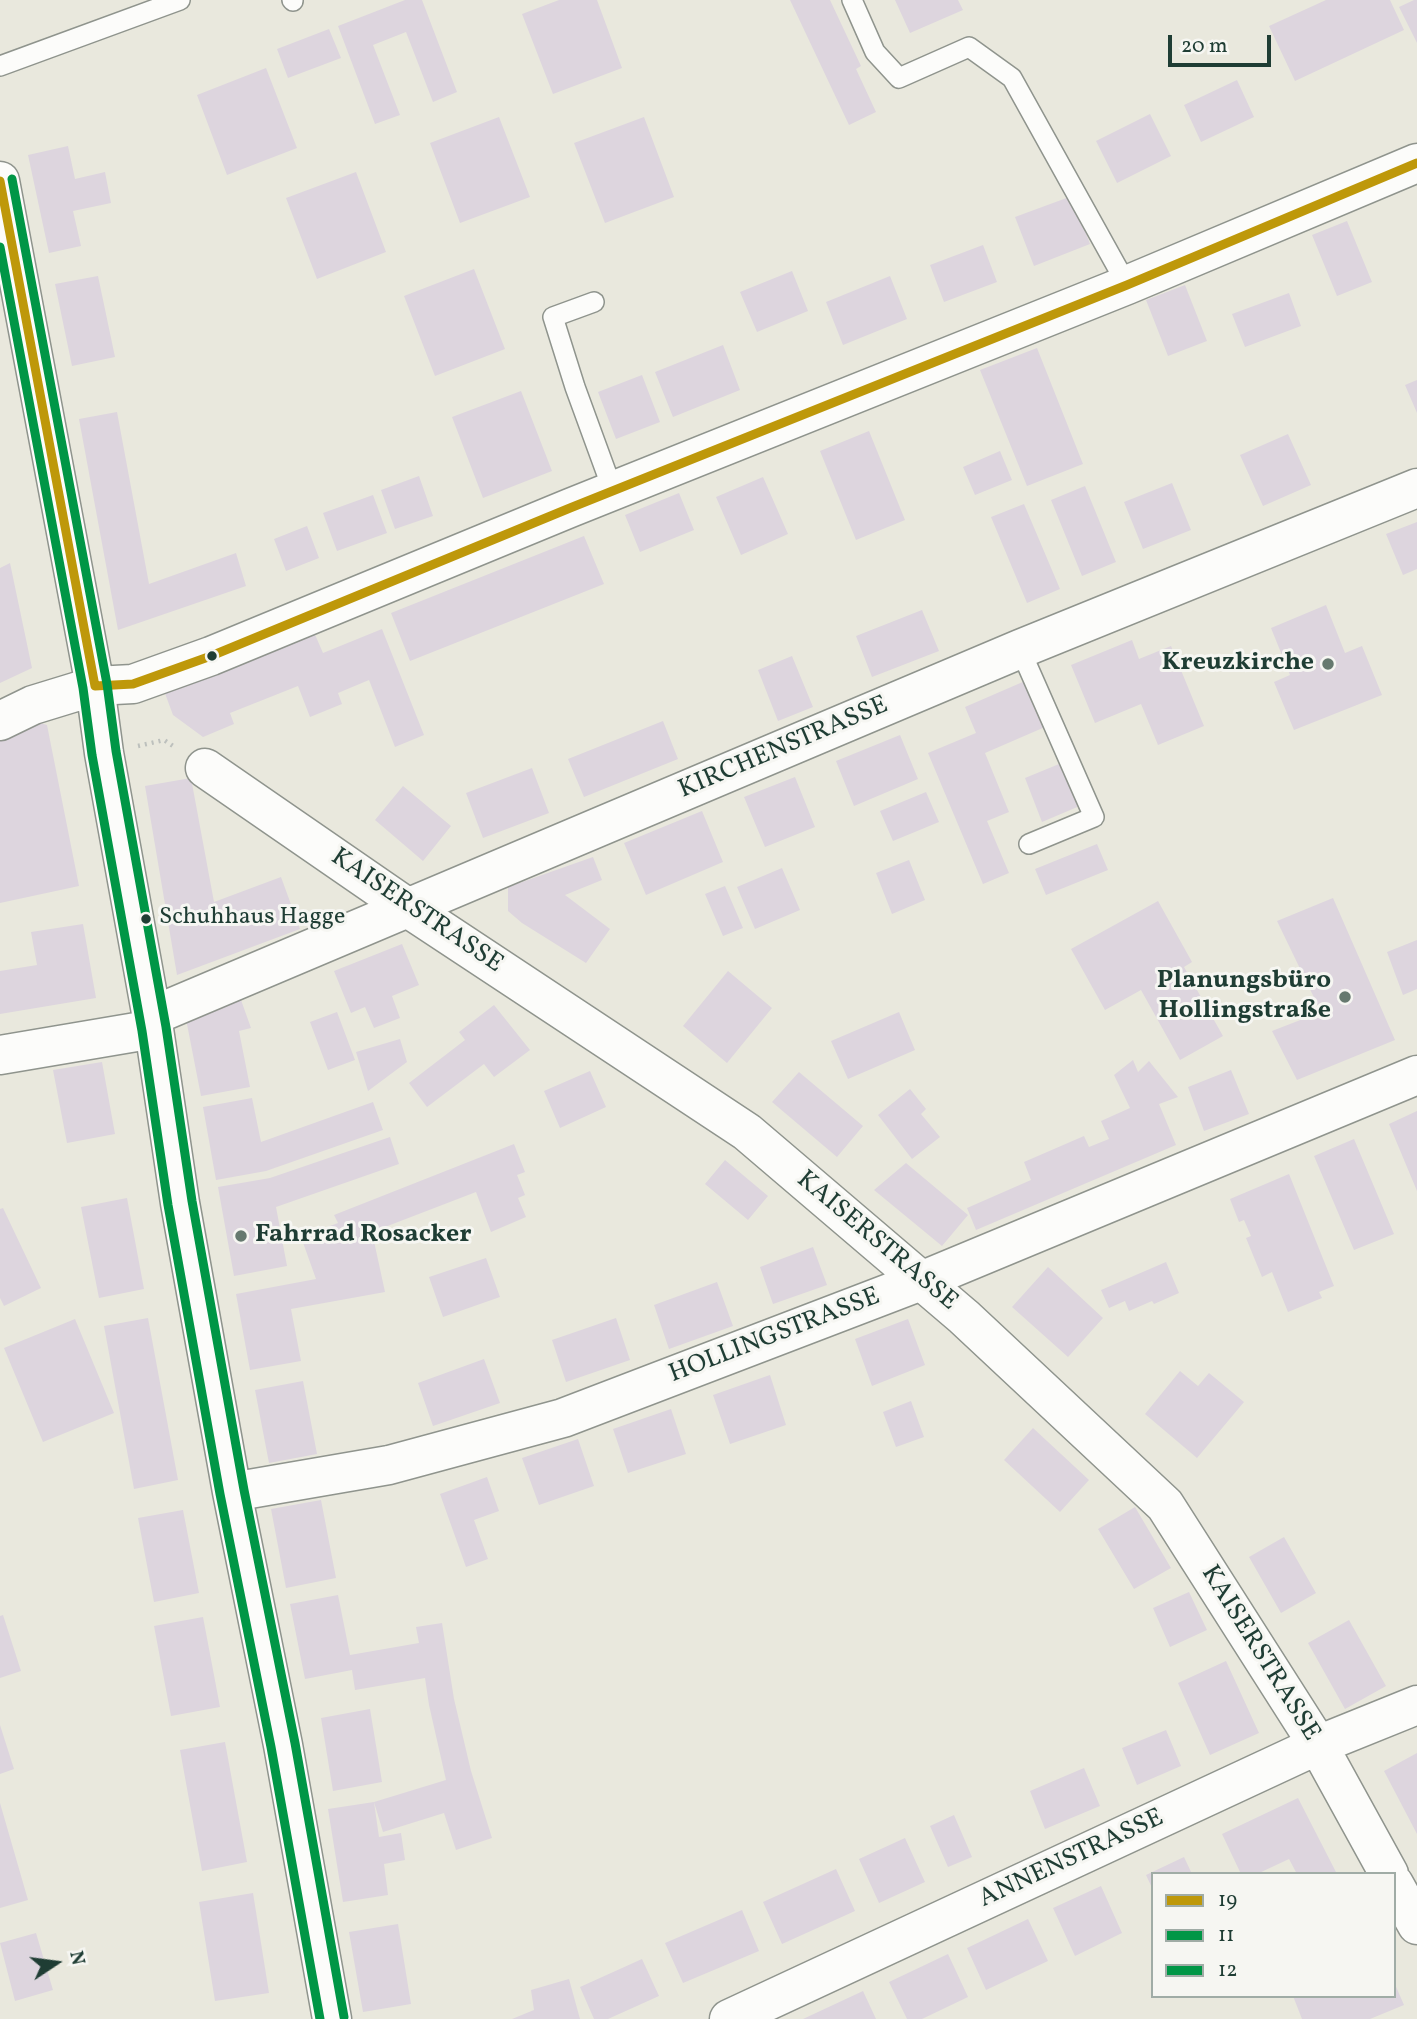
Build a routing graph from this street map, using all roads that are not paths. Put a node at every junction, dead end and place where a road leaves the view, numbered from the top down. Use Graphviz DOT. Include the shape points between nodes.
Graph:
graph roads {
  1 [pos="180,0"];
  2 [pos="852,0"];
  3 [pos="0,66"];
  4 [pos="1417,163"];
  5 [pos="0,181"];
  6 [pos="6,243"];
  7 [pos="1127,285"];
  8 [pos="594,302"];
  9 [pos="1417,488"];
  10 [pos="613,491"];
  11 [pos="1020,649"];
  12 [pos="95,686"];
  13 [pos="0,721"];
  14 [pos="205,768"];
  15 [pos="1029,845"];
  16 [pos="408,908"];
  17 [pos="153,1023"];
  18 [pos="0,1055"];
  19 [pos="1417,1075"];
  20 [pos="921,1281"];
  21 [pos="232,1492"];
  22 [pos="1417,1704"];
  23 [pos="1318,1745"];
  24 [pos="1388,1872"];
  25 [pos="1396,1888"];
  26 [pos="1417,1925"];
  27 [pos="332,2019"];
  28 [pos="729,2019"];
  1 -- 3 [label="lane"];
  2 -- 7 [label="lane" via="875,51 899,78 969,47 1012,78"];
  4 -- 7 [label="street"];
  5 -- 6 [label="street"];
  6 -- 12 [label="street"];
  7 -- 10 [label="street"];
  8 -- 10 [label="lane" via="553,317"];
  9 -- 11 [label="street, KIRCHENSTRASSE"];
  10 -- 12 [label="street" via="211,656 133,684"];
  11 -- 15 [label="lane" via="1094,817"];
  11 -- 16 [label="street, KIRCHENSTRASSE"];
  12 -- 13 [label="street" via="33,705"];
  12 -- 17 [label="street"];
  14 -- 16 [label="street, KAISERSTRASSE"];
  16 -- 17 [label="street, KIRCHENSTRASSE"];
  16 -- 20 [label="street, KAISERSTRASSE" via="747,1132"];
  17 -- 18 [label="street, KIRCHENSTRASSE"];
  17 -- 21 [label="street"];
  19 -- 20 [label="street, HOLLINGSTRASSE"];
  20 -- 21 [label="street, HOLLINGSTRASSE" via="563,1418 389,1465"];
  20 -- 23 [label="street, KAISERSTRASSE" via="1165,1505"];
  21 -- 27 [label="street"];
  22 -- 23 [label="street, ANNENSTRASSE"];
  23 -- 24 [label="street, KAISERSTRASSE"];
  23 -- 28 [label="street, ANNENSTRASSE"];
  25 -- 26 [label="street"];
}
